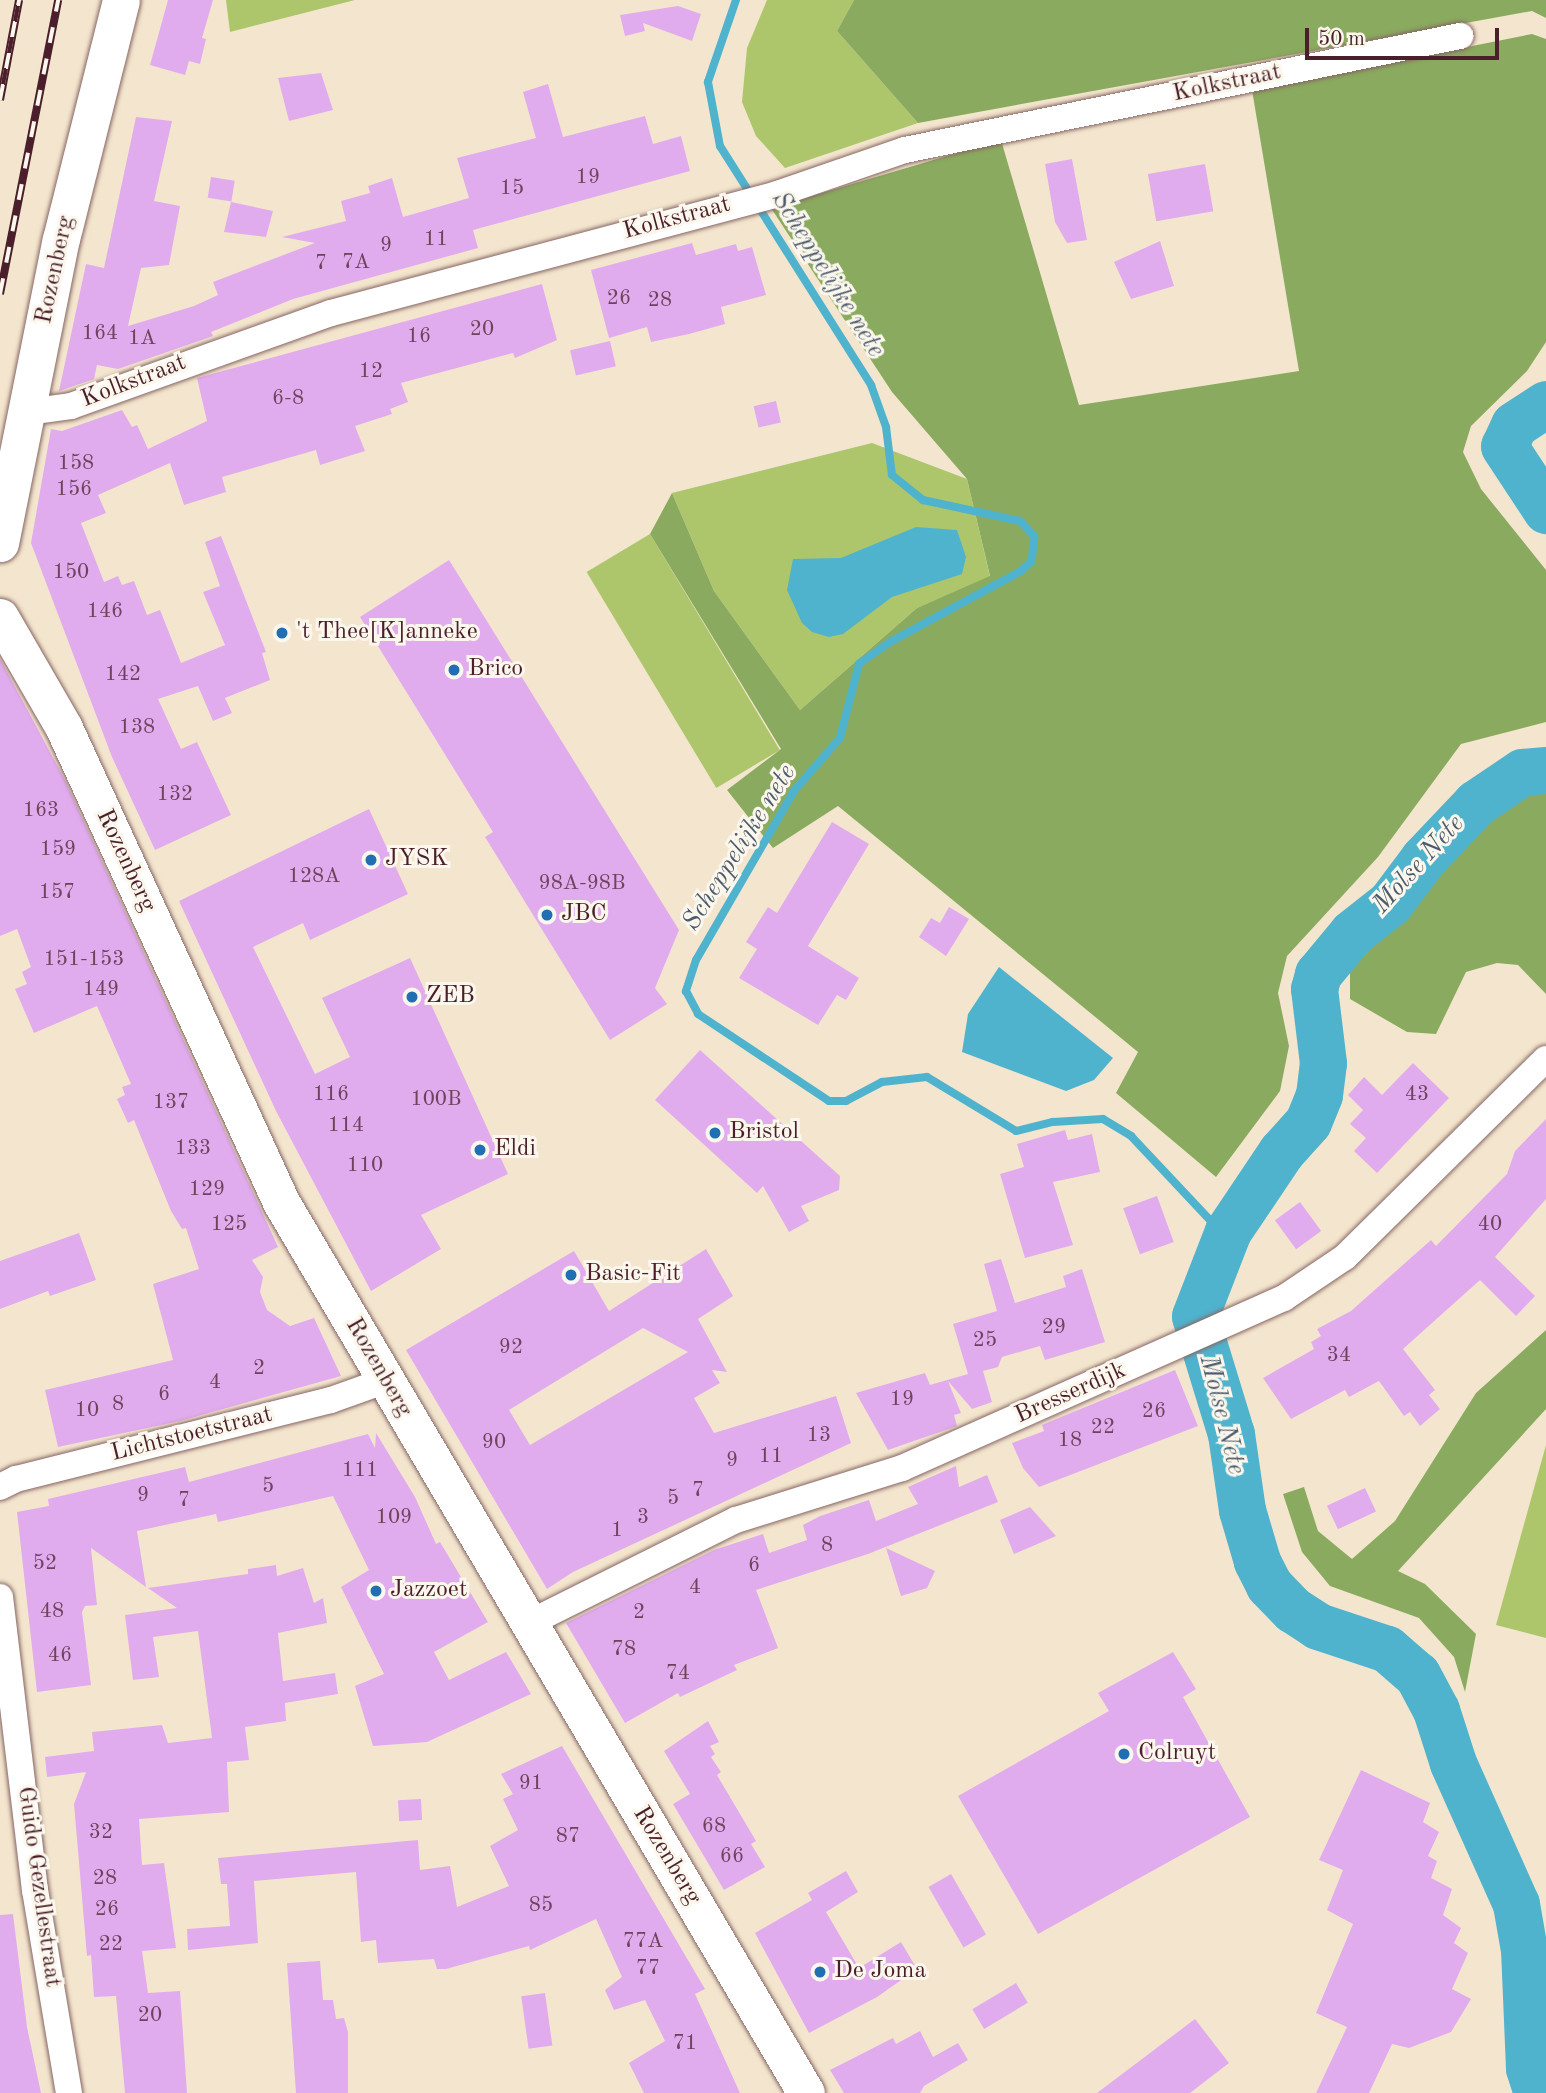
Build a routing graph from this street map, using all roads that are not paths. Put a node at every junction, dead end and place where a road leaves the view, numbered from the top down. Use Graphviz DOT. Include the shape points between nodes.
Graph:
graph roads {
  1 [pos="121,0"];
  2 [pos="1460,36"];
  3 [pos="27,412"];
  4 [pos="0,543"];
  5 [pos="0,617"];
  6 [pos="1546,1059"];
  7 [pos="384,1381"];
  8 [pos="0,1487"];
  9 [pos="0,1597"];
  10 [pos="529,1623"];
  11 [pos="69,2093"];
  12 [pos="806,2093"];
  1 -- 3 [label="main road, Rozenberg" via="61,239"];
  2 -- 3 [label="street, Kolkstraat" via="905,149 764,197 331,313 71,406"];
  3 -- 4 [label="main road, Rozenberg"];
  5 -- 7 [label="main road, Rozenberg" via="64,728 281,1202"];
  6 -- 10 [label="street, Bresserdijk" via="1345,1257 1284,1297 902,1468 736,1520"];
  7 -- 8 [label="street, Lichtstoetstraat" via="331,1400 16,1479"];
  7 -- 10 [label="main road, Rozenberg"];
  9 -- 11 [label="street, Guido Gezellestraat" via="35,1890"];
  10 -- 12 [label="main road, Rozenberg"];
}
